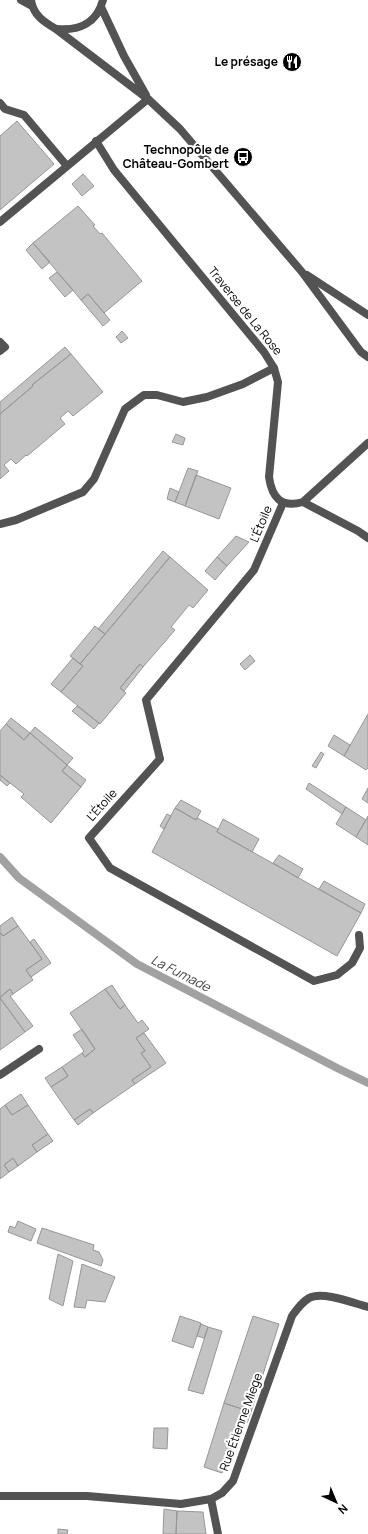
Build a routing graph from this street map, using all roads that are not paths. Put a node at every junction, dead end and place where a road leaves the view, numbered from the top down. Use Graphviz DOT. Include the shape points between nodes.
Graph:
graph roads {
  1 [pos="21,0"];
  2 [pos="31,3"];
  3 [pos="102,3"];
  4 [pos="56,28"];
  5 [pos="148,99"];
  6 [pos="0,103"];
  7 [pos="96,141"];
  8 [pos="66,166"];
  9 [pos="0,222"];
  10 [pos="302,272"];
  11 [pos="368,315"];
  12 [pos="0,342"];
  13 [pos="0,351"];
  14 [pos="368,357"];
  15 [pos="274,368"];
  16 [pos="368,443"];
  17 [pos="303,502"];
  18 [pos="283,503"];
  19 [pos="0,524"];
  20 [pos="368,538"];
  21 [pos="359,935"];
  22 [pos="39,1049"];
  23 [pos="0,1075"];
  24 [pos="368,1307"];
  25 [pos="0,1496"];
  26 [pos="211,1499"];
  27 [pos="218,1534"];
  1 -- 2 [label="street"];
  2 -- 4 [label="street" via="37,16"];
  3 -- 4 [label="street" via="94,18 81,27 69,30"];
  3 -- 5 [label="street" via="124,56"];
  4 -- 5 [label="street"];
  5 -- 7 [label="street"];
  5 -- 10 [label="street" via="180,129"];
  6 -- 8 [label="street" via="5,109 24,115"];
  7 -- 8 [label="street"];
  7 -- 15 [label="street, Traverse de La Rose" via="114,170 264,352"];
  8 -- 9 [label="street"];
  10 -- 11 [label="street"];
  10 -- 14 [label="street" via="361,352"];
  12 -- 13 [label="street" via="5,347"];
  15 -- 18 [label="street, Traverse de La Rose" via="278,382 269,477 270,487"];
  15 -- 19 [label="street" via="243,384 208,397 183,402 157,395 144,395 125,410 94,479 83,492 16,520"];
  16 -- 17 [label="street"];
  17 -- 18 [label="street"];
  17 -- 20 [label="street"];
  18 -- 21 [label="street, L'Étoile" via="254,570 146,700 160,759 89,838 110,868 314,981 337,975 352,963 360,948"];
  22 -- 23 [label="street"];
  24 -- 26 [label="street, Rue Étienne Miege" via="329,1296 311,1297 300,1305 292,1316 232,1481 222,1493"];
  25 -- 26 [label="street, Rue Étienne Miege" via="87,1496 181,1504"];
  26 -- 27 [label="street"];
}
